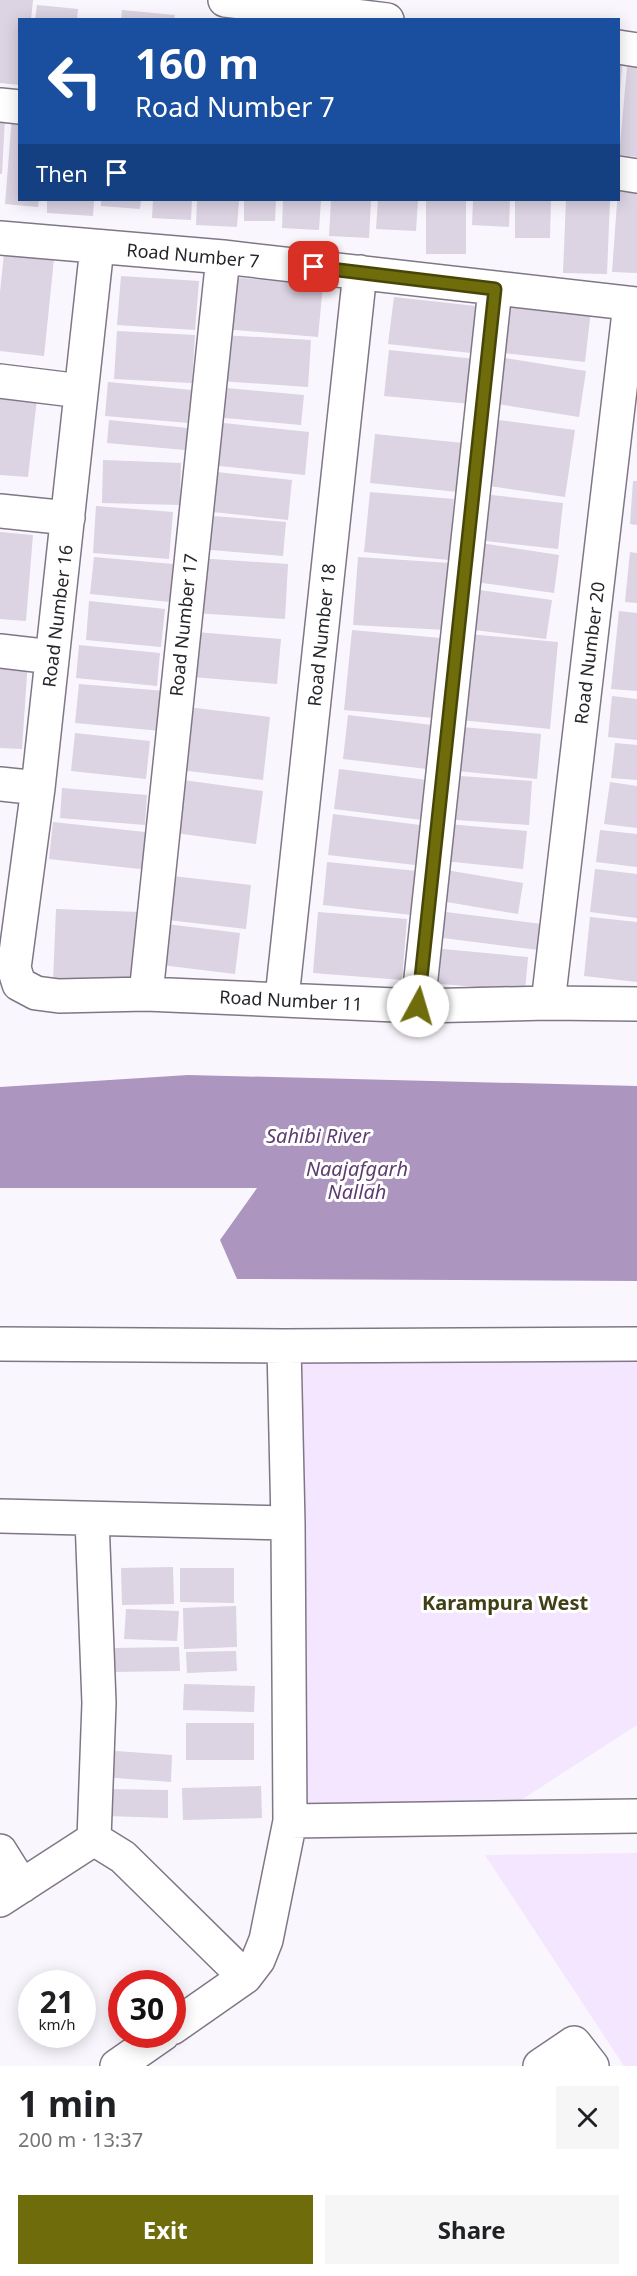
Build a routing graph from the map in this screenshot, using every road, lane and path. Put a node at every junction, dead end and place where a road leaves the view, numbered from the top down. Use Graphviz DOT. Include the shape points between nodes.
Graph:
graph roads {
  1 [pos="225,0"];
  2 [pos="371,18"];
  3 [pos="620,47"];
  4 [pos="637,50"];
  5 [pos="0,105"];
  6 [pos="18,107"];
  7 [pos="620,173"];
  8 [pos="637,176"];
  9 [pos="0,238"];
  10 [pos="97,247"];
  11 [pos="223,257"];
  12 [pos="360,272"];
  13 [pos="495,289"];
  14 [pos="634,304"];
  15 [pos="0,381"];
  16 [pos="81,391"];
  17 [pos="0,511"];
  18 [pos="68,518"];
  19 [pos="0,651"];
  20 [pos="52,657"];
  21 [pos="0,784"];
  22 [pos="38,788"];
  23 [pos="19,984"];
  24 [pos="146,994"];
  25 [pos="282,998"];
  26 [pos="548,1003"];
  27 [pos="637,1004"];
  28 [pos="418,1006"];
  29 [pos="0,1344"];
  30 [pos="637,1344"];
  31 [pos="284,1346"];
  32 [pos="0,1516"];
  33 [pos="92,1519"];
  34 [pos="288,1523"];
  35 [pos="637,1816"];
  36 [pos="290,1821"];
  37 [pos="94,1839"];
  38 [pos="0,1851"];
  39 [pos="11,1893"];
  40 [pos="245,1977"];
  41 [pos="186,2018"];
  42 [pos="143,2048"];
  43 [pos="117,2066"];
  44 [pos="540,2066"];
  45 [pos="592,2066"];
  1 -- 2 [label="street"];
  3 -- 4 [label="street"];
  5 -- 6 [label="street"];
  7 -- 8 [label="street"];
  9 -- 10 [label="street, Road Number 7"];
  10 -- 11 [label="street, Road Number 7"];
  10 -- 16 [label="street, Road Number 16"];
  11 -- 12 [label="street, Road Number 7"];
  11 -- 24 [label="street, Road Number 17"];
  12 -- 13 [label="street, Road Number 7"];
  12 -- 25 [label="street, Road Number 18"];
  13 -- 14 [label="street, Road Number 7"];
  13 -- 28 [label="street"];
  14 -- 26 [label="street, Road Number 20"];
  15 -- 16 [label="street"];
  16 -- 18 [label="street, Road Number 16"];
  17 -- 18 [label="street"];
  18 -- 20 [label="street, Road Number 16"];
  19 -- 20 [label="street"];
  20 -- 22 [label="street, Road Number 16"];
  21 -- 22 [label="street"];
  22 -- 23 [label="street, Road Number 16" via="14,968"];
  23 -- 24 [label="street, Road Number 11" via="36,993 59,996"];
  24 -- 25 [label="street, Road Number 11"];
  25 -- 28 [label="street, Road Number 11"];
  26 -- 27 [label="street, Road Number 11"];
  26 -- 28 [label="street, Road Number 11"];
  29 -- 31 [label="street"];
  30 -- 31 [label="street"];
  31 -- 34 [label="street"];
  32 -- 33 [label="street"];
  33 -- 34 [label="street"];
  33 -- 37 [label="street" via="99,1703"];
  34 -- 36 [label="street"];
  35 -- 36 [label="street"];
  36 -- 40 [label="street" via="266,1940"];
  37 -- 39 [label="street"];
  37 -- 40 [label="street" via="123,1857"];
  38 -- 39 [label="street"];
  40 -- 41 [label="street"];
  42 -- 43 [label="street"];
  44 -- 45 [label="street" via="574,2043"];
}
